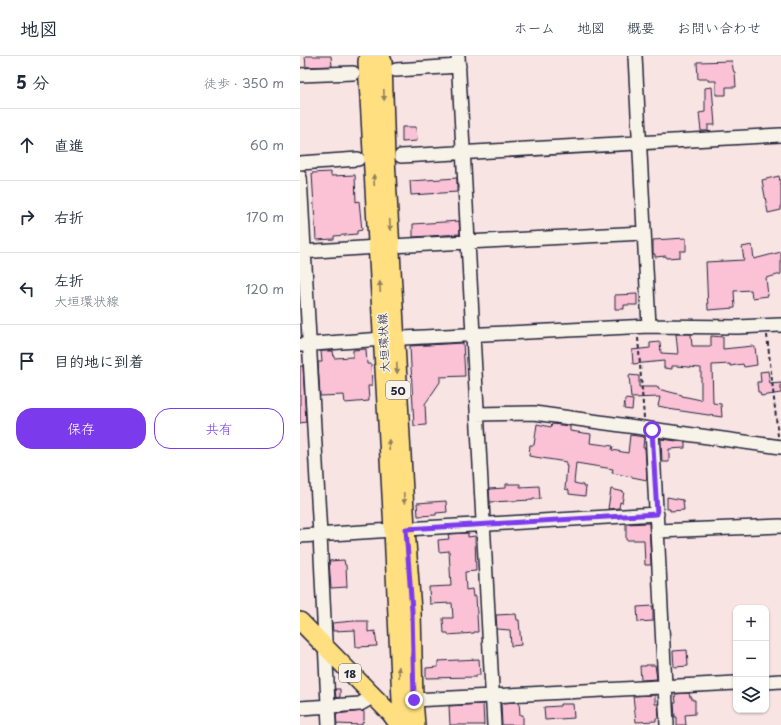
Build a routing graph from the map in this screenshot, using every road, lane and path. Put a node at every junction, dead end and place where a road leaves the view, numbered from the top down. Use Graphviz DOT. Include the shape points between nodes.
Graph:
graph roads {
  1 [pos="368,56"];
  2 [pos="382,56"];
  3 [pos="635,56"];
  4 [pos="459,61"];
  5 [pos="396,70"];
  6 [pos="353,74"];
  7 [pos="300,75"];
  8 [pos="781,135"];
  9 [pos="639,143"];
  10 [pos="463,153"];
  11 [pos="401,156"];
  12 [pos="358,159"];
  13 [pos="300,163"];
  14 [pos="300,177"];
  15 [pos="644,233"];
  16 [pos="468,242"];
  17 [pos="384,246"];
  18 [pos="302,251"];
  19 [pos="781,325"];
  20 [pos="766,326"];
  21 [pos="644,327"];
  22 [pos="473,335"];
  23 [pos="389,339"];
  24 [pos="304,345"];
  25 [pos="477,414"];
  26 [pos="648,429"];
  27 [pos="780,447"];
  28 [pos="657,514"];
  29 [pos="483,525"];
  30 [pos="781,526"];
  31 [pos="400,529"];
  32 [pos="658,531"];
  33 [pos="320,535"];
  34 [pos="300,536"];
  35 [pos="300,621"];
  36 [pos="326,649"];
  37 [pos="781,681"];
  38 [pos="769,682"];
  39 [pos="733,683"];
  40 [pos="665,687"];
  41 [pos="372,695"];
  42 [pos="492,697"];
  43 [pos="414,700"];
  44 [pos="328,707"];
  45 [pos="300,708"];
  46 [pos="329,725"];
  47 [pos="399,725"];
  48 [pos="404,725"];
  49 [pos="416,725"];
  50 [pos="494,725"];
  51 [pos="667,725"];
  17 -- 1 [label="main road, 大垣環状線 / 50, one-way"];
  2 -- 17 [label="main road, 大垣環状線 / 50, one-way" via="386,158"];
  3 -- 9 [label="street"];
  4 -- 5 [label="street"];
  4 -- 10 [label="street"];
  6 -- 7 [label="street"];
  8 -- 9 [label="street"];
  9 -- 10 [label="street"];
  9 -- 15 [label="street"];
  10 -- 11 [label="street"];
  10 -- 16 [label="street"];
  12 -- 13 [label="street"];
  14 -- 18 [label="street"];
  15 -- 16 [label="street"];
  15 -- 21 [label="street"];
  16 -- 17 [label="street"];
  16 -- 22 [label="street"];
  17 -- 18 [label="street"];
  17 -- 23 [label="main road, 大垣環状線 / 50"];
  18 -- 24 [label="street"];
  19 -- 20 [label="street"];
  20 -- 21 [label="street"];
  20 -- 27 [label="path"];
  21 -- 22 [label="street"];
  21 -- 26 [label="path" via="638,339"];
  22 -- 23 [label="street"];
  22 -- 25 [label="street"];
  23 -- 24 [label="street"];
  23 -- 31 [label="main road, 大垣環状線 / 50"];
  24 -- 33 [label="street"];
  25 -- 26 [label="street" via="534,414"];
  25 -- 29 [label="street"];
  26 -- 27 [label="street"];
  26 -- 28 [label="street"];
  28 -- 29 [label="street"];
  28 -- 32 [label="street"];
  29 -- 31 [label="street"];
  29 -- 42 [label="street"];
  30 -- 32 [label="street"];
  31 -- 33 [label="street"];
  31 -- 43 [label="main road, 大垣環状線 / 50" via="412,611"];
  48 -- 31 [label="main road, 大垣環状線 / 50, one-way" via="401,700"];
  32 -- 40 [label="street"];
  33 -- 34 [label="street"];
  33 -- 36 [label="street"];
  35 -- 36 [label="main road, 18"];
  36 -- 41 [label="main road, 18"];
  36 -- 44 [label="street"];
  37 -- 38 [label="street"];
  39 -- 40 [label="street"];
  40 -- 42 [label="street"];
  40 -- 51 [label="street"];
  41 -- 44 [label="street" via="360,704"];
  41 -- 47 [label="main road, 18"];
  42 -- 43 [label="street"];
  42 -- 50 [label="street"];
  43 -- 49 [label="main road, 大垣環状線 / 50"];
  44 -- 45 [label="street"];
  44 -- 46 [label="street"];
}
